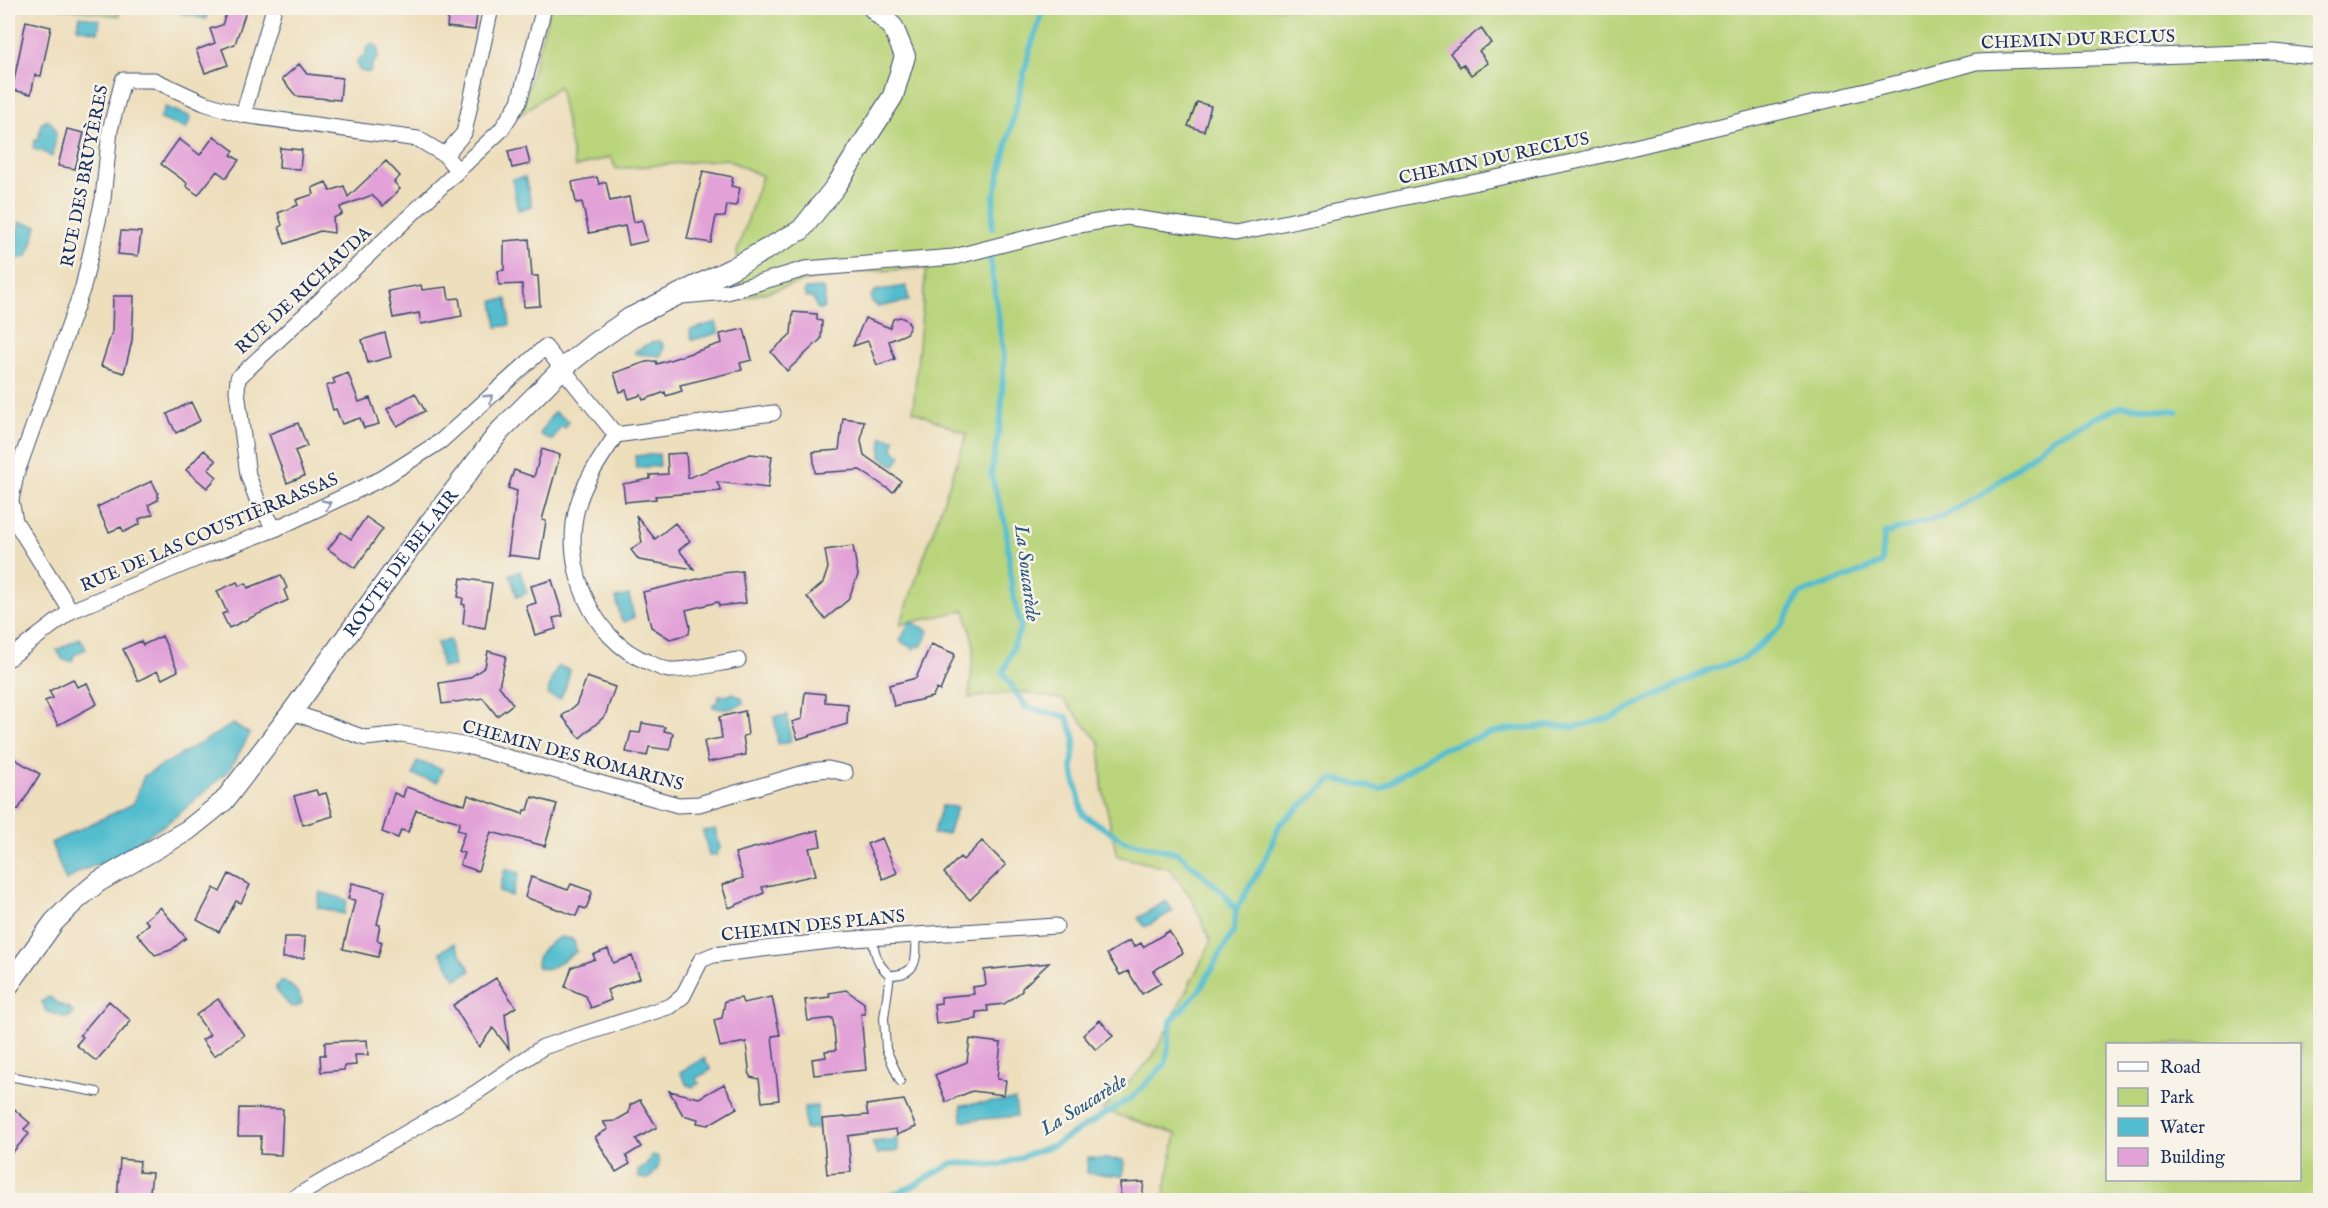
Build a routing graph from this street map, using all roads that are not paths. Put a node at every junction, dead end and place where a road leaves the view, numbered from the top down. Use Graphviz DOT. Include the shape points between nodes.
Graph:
graph roads {
  1 [pos="274,8"];
  2 [pos="491,8"];
  3 [pos="544,8"];
  4 [pos="873,8"];
  5 [pos="2320,57"];
  6 [pos="243,115"];
  7 [pos="445,155"];
  8 [pos="457,170"];
  9 [pos="677,296"];
  10 [pos="563,368"];
  11 [pos="773,413"];
  12 [pos="616,435"];
  13 [pos="274,529"];
  14 [pos="71,611"];
  15 [pos="8,659"];
  16 [pos="738,660"];
  17 [pos="292,712"];
  18 [pos="845,772"];
  19 [pos="1056,926"];
  20 [pos="916,935"];
  21 [pos="872,938"];
  22 [pos="890,975"];
  23 [pos="8,986"];
  24 [pos="8,1076"];
  25 [pos="900,1081"];
  26 [pos="97,1092"];
  27 [pos="290,1200"];
  1 -- 6 [label="street"];
  2 -- 7 [label="street" via="464,133"];
  3 -- 8 [label="street, RUE DE RICHAUDA" via="519,102 501,130"];
  4 -- 9 [label="street, ROUTE DE BEL AIR" via="893,27 905,56 893,96 836,186 801,230"];
  5 -- 9 [label="street, CHEMIN DU RECLUS" via="2274,52 1976,62 1577,161 1235,232 1127,217 1073,226 954,256 805,268 728,292"];
  6 -- 7 [label="street" via="418,139"];
  6 -- 14 [label="street, RUE DES BRUYÈRES" via="204,103 154,80 123,80 110,130 103,199 83,286 16,475 11,500 15,522"];
  7 -- 8 [label="street"];
  8 -- 13 [label="street, RUE DE RICHAUDA" via="238,378 248,475"];
  9 -- 10 [label="street, ROUTE DE BEL AIR" via="630,318"];
  10 -- 12 [label="street"];
  13 -- 10 [label="street, RUE DE LAS COUSTIÈRRASSAS, one-way" via="383,478 441,441 545,347"];
  10 -- 17 [label="street, ROUTE DE BEL AIR" via="500,431"];
  11 -- 12 [label="street"];
  12 -- 16 [label="street" via="588,479 577,507 573,537 576,566 594,615 610,638 633,656 668,670"];
  13 -- 14 [label="street, RUE DE LAS COUSTIÈRRASSAS"];
  14 -- 15 [label="street, RUE DE LAS COUSTIÈRRASSAS"];
  17 -- 18 [label="street, CHEMIN DES ROMARINS" via="365,738 402,734 467,746 678,805 699,804 811,771"];
  17 -- 23 [label="street, ROUTE DE BEL AIR" via="224,801 188,830 98,882 75,901 54,922"];
  19 -- 20 [label="street, CHEMIN DES PLANS"];
  20 -- 21 [label="street, CHEMIN DES PLANS"];
  20 -- 22 [label="lane" via="916,961 901,975"];
  21 -- 22 [label="lane" via="877,961"];
  21 -- 27 [label="street, CHEMIN DES PLANS" via="713,955 701,960 683,996 671,1006 543,1047 477,1092"];
  22 -- 25 [label="lane" via="886,1049"];
  24 -- 26 [label="lane"];
}
